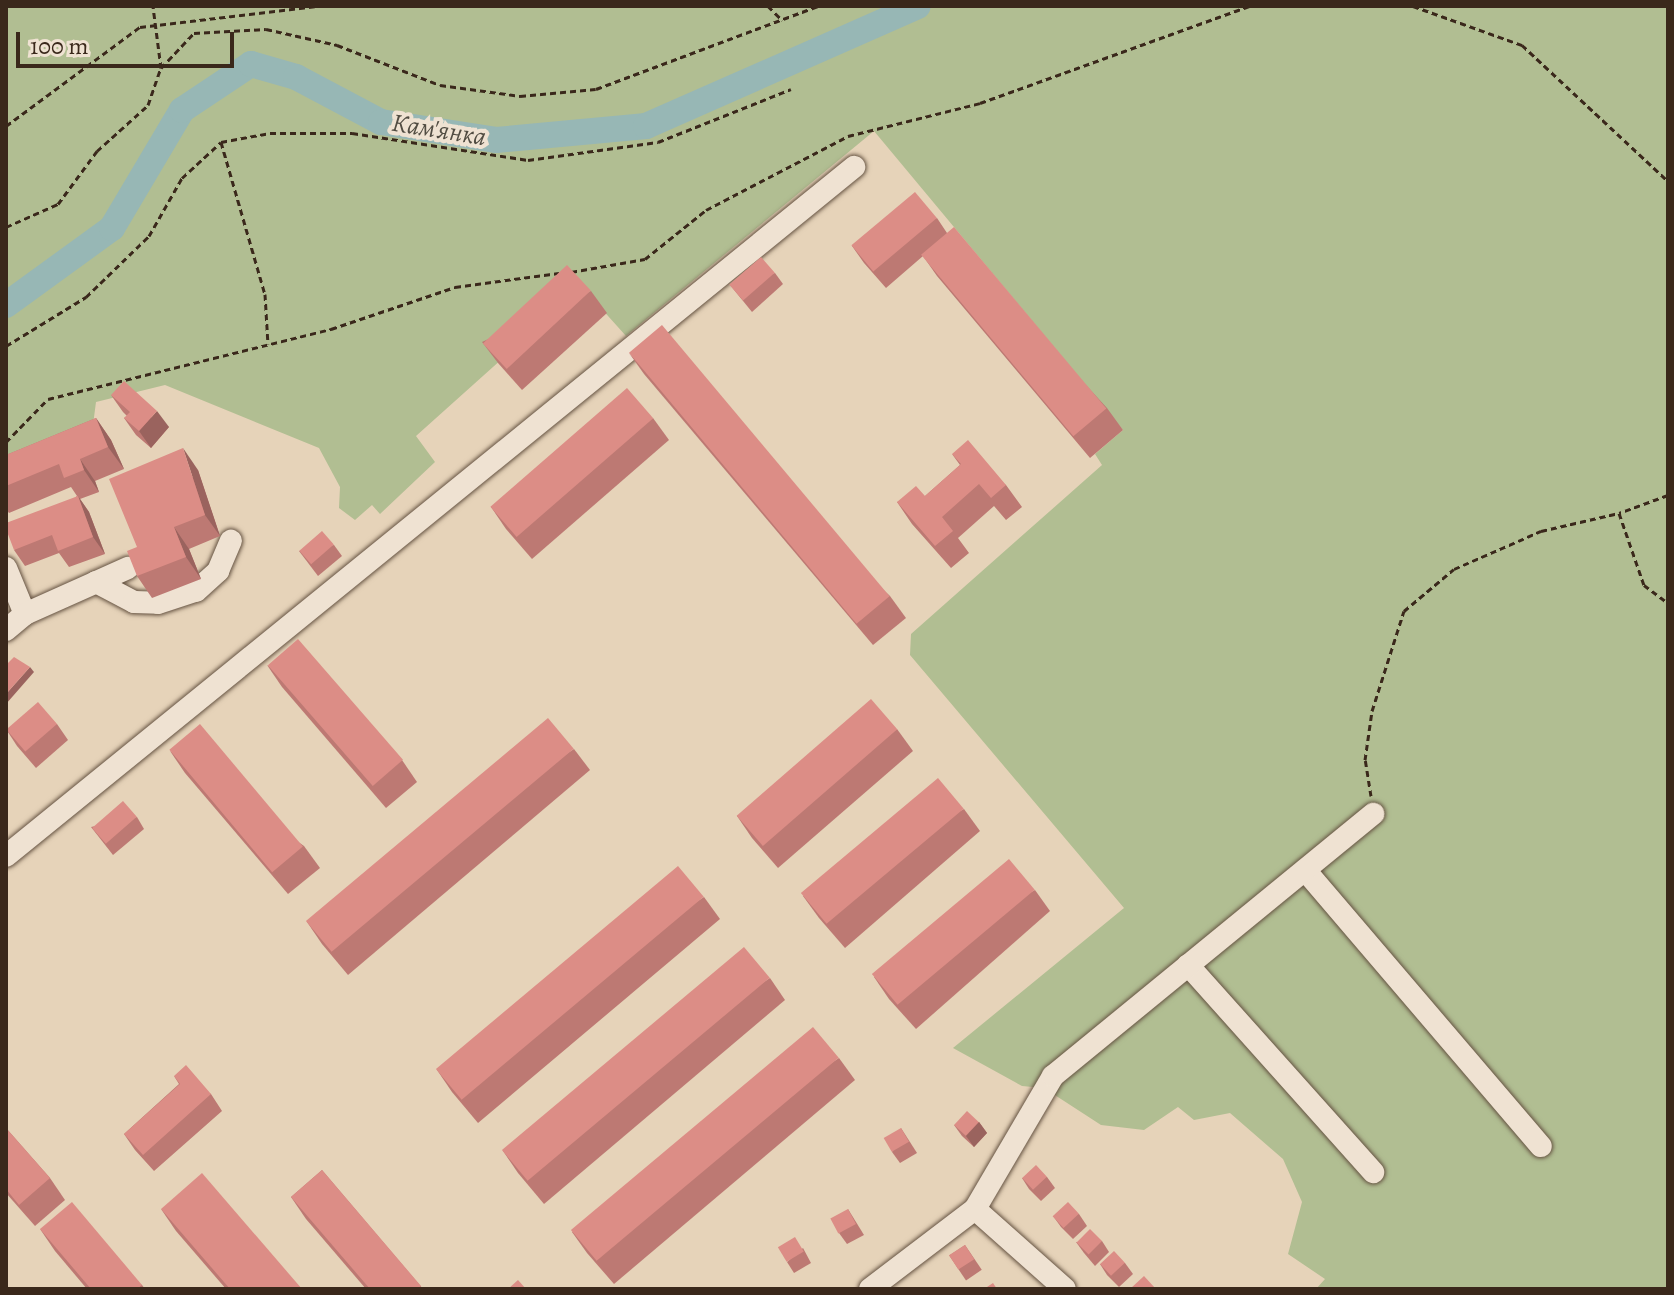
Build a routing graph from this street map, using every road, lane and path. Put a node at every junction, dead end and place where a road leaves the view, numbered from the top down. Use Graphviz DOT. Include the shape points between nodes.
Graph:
graph roads {
  1 [pos="153,6"];
  2 [pos="315,6"];
  3 [pos="768,6"];
  4 [pos="818,6"];
  5 [pos="1250,6"];
  6 [pos="1413,6"];
  7 [pos="782,20"];
  8 [pos="157,25"];
  9 [pos="161,68"];
  10 [pos="791,89"];
  11 [pos="6,126"];
  12 [pos="221,142"];
  13 [pos="854,167"];
  14 [pos="1668,181"];
  15 [pos="6,227"];
  16 [pos="268,344"];
  17 [pos="6,346"];
  18 [pos="6,442"];
  19 [pos="1668,495"];
  20 [pos="1619,513"];
  21 [pos="231,541"];
  22 [pos="6,568"];
  23 [pos="128,568"];
  24 [pos="96,582"];
  25 [pos="1668,603"];
  26 [pos="25,614"];
  27 [pos="6,630"];
  28 [pos="1373,814"];
  29 [pos="6,856"];
  30 [pos="1305,870"];
  31 [pos="1188,965"];
  32 [pos="1541,1146"];
  33 [pos="1373,1172"];
  34 [pos="975,1209"];
  35 [pos="870,1289"];
  36 [pos="1065,1289"];
  1 -- 8 [label="path"];
  2 -- 8 [label="path"];
  3 -- 7 [label="path"];
  4 -- 7 [label="path"];
  5 -- 16 [label="path" via="913,120 848,136 706,210 645,259 455,287"];
  6 -- 14 [label="path" via="1522,45"];
  7 -- 9 [label="path" via="596,89 520,96 440,85 337,45 266,29 194,33"];
  8 -- 9 [label="path"];
  8 -- 11 [label="path" via="140,27"];
  9 -- 15 [label="path" via="148,105 97,151 58,204"];
  10 -- 12 [label="path" via="658,142 528,160 352,133 270,133"];
  12 -- 16 [label="path" via="265,294"];
  12 -- 17 [label="path" via="182,178 149,236 86,297"];
  13 -- 29 [label="street"];
  16 -- 18 [label="path" via="48,399"];
  19 -- 20 [label="path"];
  20 -- 25 [label="path" via="1644,585"];
  20 -- 28 [label="path" via="1541,531 1454,569 1404,611 1365,760"];
  21 -- 24 [label="street" via="218,571 196,591 158,603 134,602"];
  22 -- 26 [label="street"];
  23 -- 24 [label="street"];
  24 -- 26 [label="street"];
  26 -- 27 [label="street"];
  28 -- 30 [label="street"];
  30 -- 31 [label="street"];
  30 -- 32 [label="street"];
  31 -- 33 [label="street"];
  31 -- 34 [label="street" via="1053,1076"];
  34 -- 35 [label="street"];
  34 -- 36 [label="street"];
}
